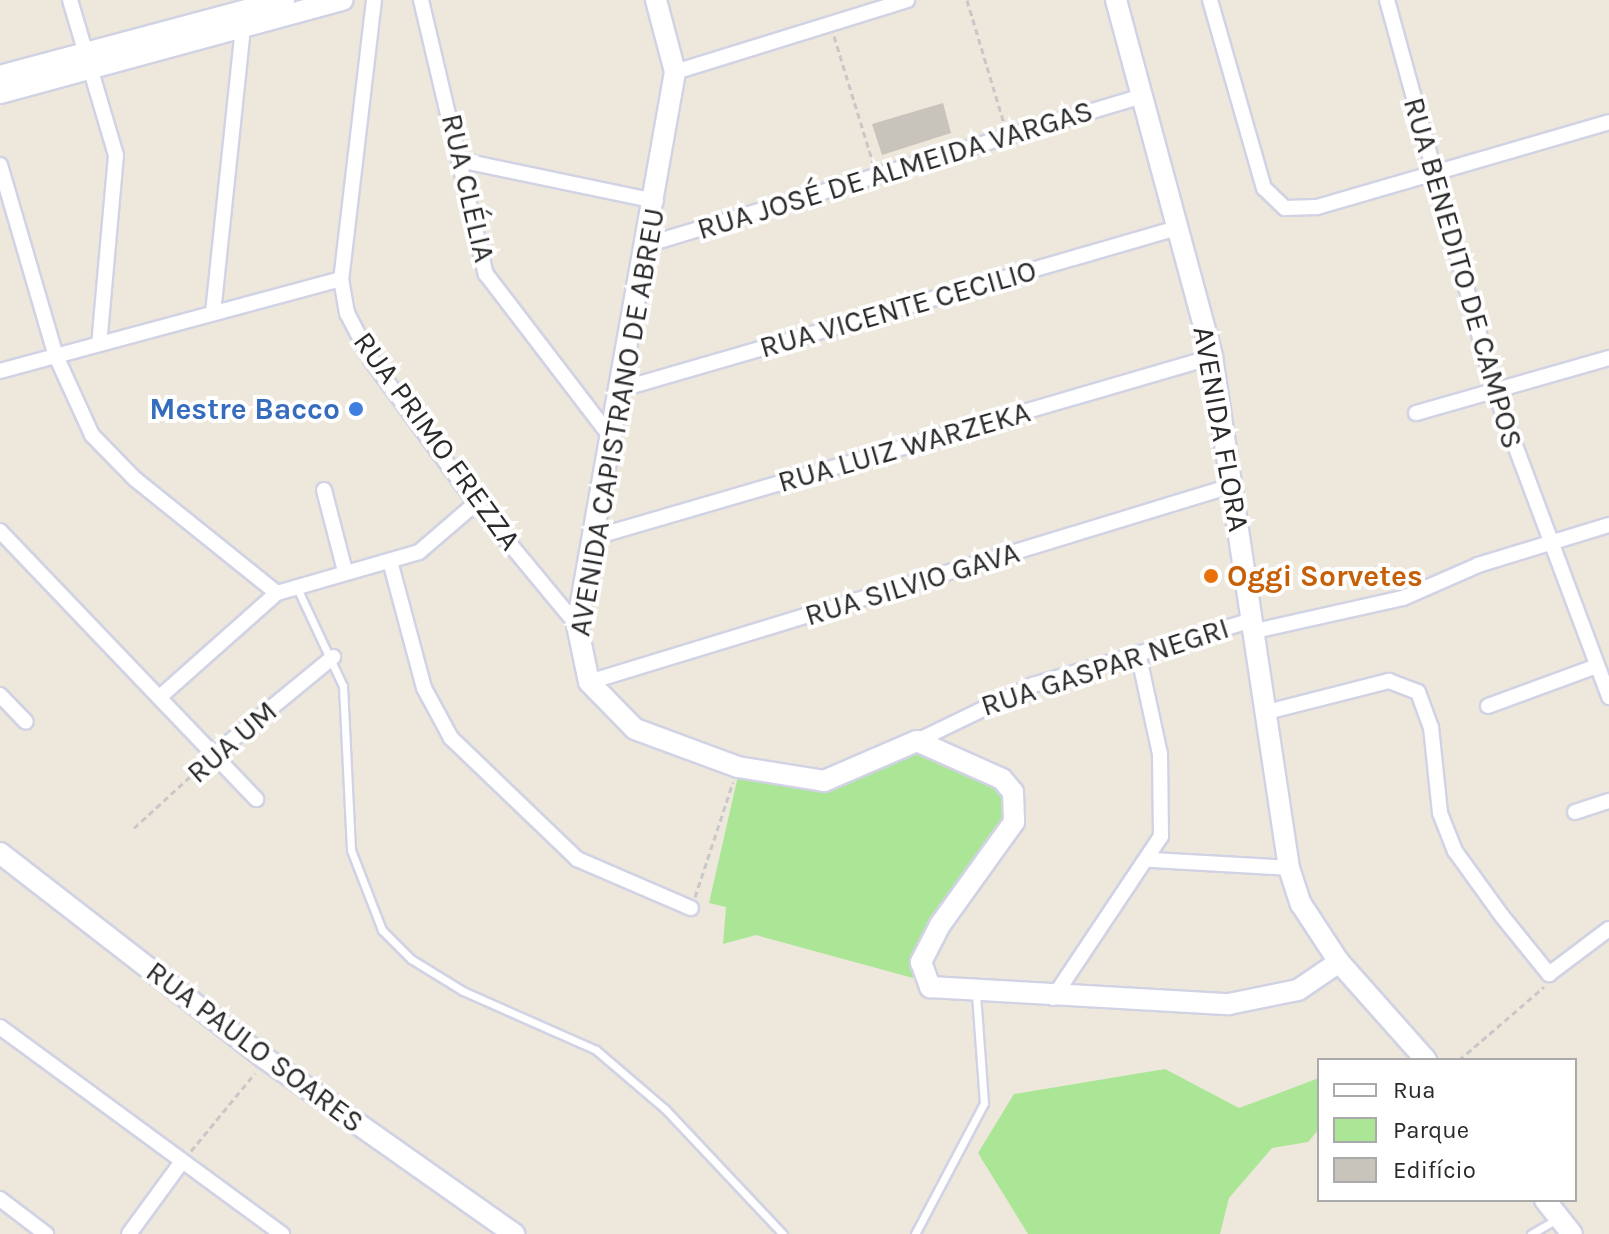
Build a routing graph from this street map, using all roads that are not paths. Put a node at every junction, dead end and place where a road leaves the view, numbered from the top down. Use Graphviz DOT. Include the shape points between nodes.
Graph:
graph roads {
  1 [pos="70,0"];
  2 [pos="284,0"];
  3 [pos="343,0"];
  4 [pos="374,0"];
  5 [pos="421,0"];
  6 [pos="656,0"];
  7 [pos="907,0"];
  8 [pos="1116,0"];
  9 [pos="1210,0"];
  10 [pos="1387,0"];
  11 [pos="244,22"];
  12 [pos="90,61"];
  13 [pos="675,72"];
  14 [pos="0,76"];
  15 [pos="0,93"];
  16 [pos="1142,96"];
  17 [pos="1609,122"];
  18 [pos="464,161"];
  19 [pos="0,165"];
  20 [pos="1433,172"];
  21 [pos="656,201"];
  22 [pos="1177,228"];
  23 [pos="649,244"];
  24 [pos="341,279"];
  25 [pos="213,313"];
  26 [pos="99,344"];
  27 [pos="56,356"];
  28 [pos="1212,357"];
  29 [pos="1609,358"];
  30 [pos="0,371"];
  31 [pos="1494,389"];
  32 [pos="618,390"];
  33 [pos="1416,413"];
  34 [pos="609,435"];
  35 [pos="1234,485"];
  36 [pos="324,490"];
  37 [pos="476,503"];
  38 [pos="1609,525"];
  39 [pos="0,531"];
  40 [pos="595,537"];
  41 [pos="1552,542"];
  42 [pos="390,561"];
  43 [pos="345,571"];
  44 [pos="296,586"];
  45 [pos="277,593"];
  46 [pos="577,625"];
  47 [pos="1254,625"];
  48 [pos="1138,653"];
  49 [pos="333,657"];
  50 [pos="1597,666"];
  51 [pos="589,682"];
  52 [pos="0,695"];
  53 [pos="162,695"];
  54 [pos="1609,697"];
  55 [pos="1488,706"];
  56 [pos="1267,712"];
  57 [pos="26,722"];
  58 [pos="917,741"];
  59 [pos="215,754"];
  60 [pos="256,799"];
  61 [pos="1609,801"];
  62 [pos="1575,812"];
  63 [pos="0,853"];
  64 [pos="1151,860"];
  65 [pos="1289,868"];
  66 [pos="691,908"];
  67 [pos="1609,929"];
  68 [pos="1339,962"];
  69 [pos="976,995"];
  70 [pos="1053,999"];
  71 [pos="0,1027"];
  72 [pos="1424,1058"];
  73 [pos="181,1163"];
  74 [pos="0,1199"];
  75 [pos="1547,1202"];
  76 [pos="1565,1226"];
  77 [pos="46,1234"];
  78 [pos="129,1234"];
  79 [pos="282,1234"];
  80 [pos="514,1234"];
  81 [pos="783,1234"];
  82 [pos="915,1234"];
  83 [pos="1531,1234"];
  1 -- 12 [label="street"];
  2 -- 11 [label="street"];
  3 -- 11 [label="street"];
  4 -- 24 [label="street, RUA PRIMO FREZZA"];
  5 -- 18 [label="street, RUA CLÉLIA"];
  6 -- 13 [label="street, AVENIDA CAPISTRANO DE ABREU"];
  7 -- 13 [label="street"];
  8 -- 16 [label="street, AVENIDA FLORA"];
  9 -- 20 [label="street" via="1264,188 1276,203 1317,207"];
  10 -- 20 [label="street, RUA BENEDITO DE CAMPOS"];
  11 -- 12 [label="street"];
  11 -- 25 [label="street"];
  12 -- 14 [label="street"];
  12 -- 15 [label="street"];
  12 -- 26 [label="street" via="116,165"];
  13 -- 21 [label="street, AVENIDA CAPISTRANO DE ABREU"];
  16 -- 22 [label="street, AVENIDA FLORA"];
  16 -- 23 [label="street, RUA JOSÉ DE ALMEIDA VARGAS"];
  17 -- 20 [label="street"];
  18 -- 21 [label="street"];
  18 -- 34 [label="street, RUA CLÉLIA" via="486,274"];
  19 -- 27 [label="street"];
  20 -- 31 [label="street, RUA BENEDITO DE CAMPOS"];
  21 -- 23 [label="street, AVENIDA CAPISTRANO DE ABREU"];
  22 -- 28 [label="street, AVENIDA FLORA"];
  22 -- 32 [label="street, RUA VICENTE CECILIO"];
  23 -- 32 [label="street, AVENIDA CAPISTRANO DE ABREU"];
  24 -- 25 [label="street"];
  24 -- 37 [label="street, RUA PRIMO FREZZA" via="364,349"];
  25 -- 26 [label="street"];
  26 -- 27 [label="street"];
  27 -- 30 [label="street"];
  27 -- 45 [label="street" via="102,446"];
  28 -- 35 [label="street, AVENIDA FLORA"];
  28 -- 40 [label="street, RUA LUIZ WARZEKA"];
  29 -- 31 [label="street"];
  31 -- 33 [label="street"];
  31 -- 41 [label="street, RUA BENEDITO DE CAMPOS" via="1531,502"];
  32 -- 34 [label="street, AVENIDA CAPISTRANO DE ABREU"];
  34 -- 40 [label="street, AVENIDA CAPISTRANO DE ABREU"];
  35 -- 47 [label="street, AVENIDA FLORA"];
  35 -- 51 [label="street, RUA SILVIO GAVA"];
  36 -- 43 [label="street"];
  37 -- 42 [label="street" via="424,549"];
  37 -- 46 [label="street, RUA PRIMO FREZZA"];
  38 -- 41 [label="street, RUA GASPAR NEGRI"];
  39 -- 53 [label="street"];
  40 -- 46 [label="street, AVENIDA CAPISTRANO DE ABREU"];
  41 -- 47 [label="street, RUA GASPAR NEGRI" via="1403,598"];
  41 -- 50 [label="street, RUA BENEDITO DE CAMPOS"];
  42 -- 43 [label="street"];
  42 -- 66 [label="street" via="424,688 451,738 577,859"];
  43 -- 44 [label="street"];
  44 -- 45 [label="street"];
  44 -- 49 [label="lane"];
  45 -- 53 [label="street"];
  46 -- 51 [label="street, AVENIDA CAPISTRANO DE ABREU"];
  47 -- 48 [label="street, RUA GASPAR NEGRI"];
  47 -- 56 [label="street, AVENIDA FLORA"];
  48 -- 58 [label="street, RUA GASPAR NEGRI" via="1033,685"];
  48 -- 64 [label="street" via="1164,785 1161,836"];
  49 -- 59 [label="street, RUA UM"];
  49 -- 81 [label="lane" via="346,704 351,850 382,930 411,959 463,991 596,1050 665,1109"];
  50 -- 54 [label="street, RUA BENEDITO DE CAMPOS"];
  50 -- 55 [label="street"];
  51 -- 58 [label="street, AVENIDA CAPISTRANO DE ABREU" via="635,729 738,767 824,781"];
  52 -- 57 [label="street"];
  53 -- 59 [label="street"];
  56 -- 65 [label="street, AVENIDA FLORA"];
  56 -- 67 [label="street" via="1389,681 1418,692 1431,727 1440,813 1455,851 1549,974"];
  58 -- 69 [label="street" via="1002,779 1016,804 1001,844 921,962 930,987"];
  59 -- 60 [label="street"];
  61 -- 62 [label="street"];
  63 -- 80 [label="street, RUA PAULO SOARES" via="266,1059"];
  64 -- 65 [label="street"];
  64 -- 70 [label="street"];
  65 -- 68 [label="street, AVENIDA FLORA" via="1301,904"];
  68 -- 70 [label="street" via="1269,1001"];
  68 -- 72 [label="street, AVENIDA FLORA"];
  69 -- 70 [label="street"];
  69 -- 82 [label="lane" via="984,1103"];
  71 -- 73 [label="street"];
  73 -- 78 [label="street"];
  73 -- 79 [label="street"];
  74 -- 77 [label="street"];
  75 -- 76 [label="street"];
  76 -- 83 [label="lane"];
}
